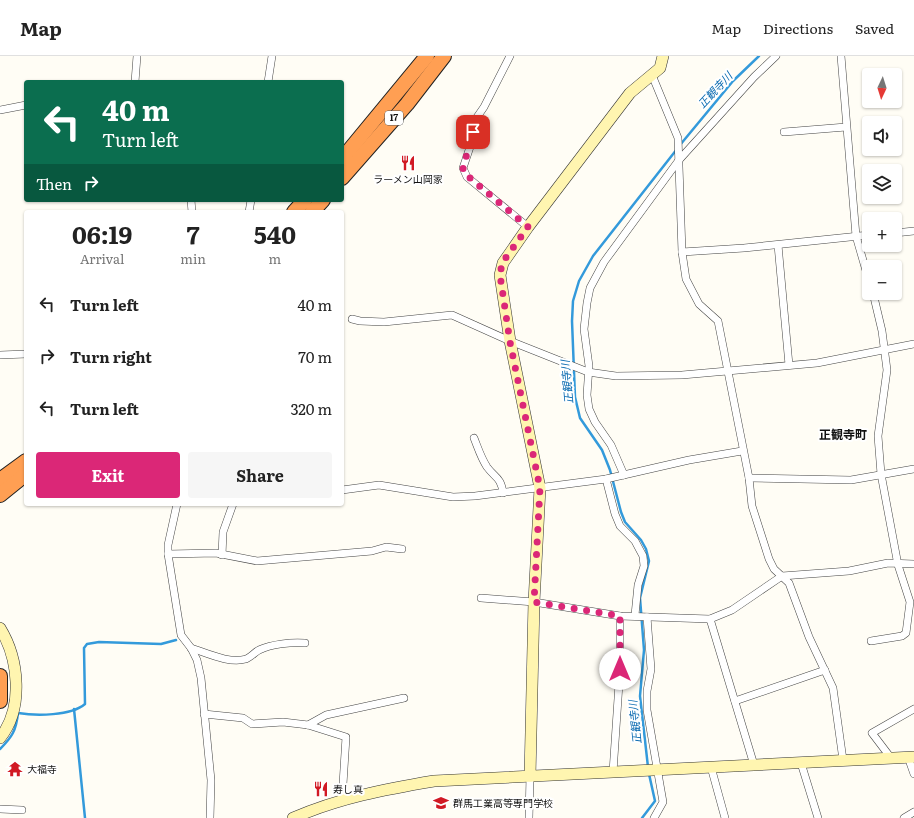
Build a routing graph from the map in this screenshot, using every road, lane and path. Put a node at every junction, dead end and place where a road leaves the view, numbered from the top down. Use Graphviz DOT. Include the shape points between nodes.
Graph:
graph roads {
  1 [pos="137,56"];
  2 [pos="272,56"];
  3 [pos="427,56"];
  4 [pos="444,56"];
  5 [pos="510,56"];
  6 [pos="663,56"];
  7 [pos="776,56"];
  8 [pos="840,56"];
  9 [pos="652,75"];
  10 [pos="135,80"];
  11 [pos="268,80"];
  12 [pos="24,105"];
  13 [pos="0,110"];
  14 [pos="846,127"];
  15 [pos="784,132"];
  16 [pos="348,146"];
  17 [pos="679,160"];
  18 [pos="344,176"];
  19 [pos="303,202"];
  20 [pos="321,202"];
  21 [pos="296,210"];
  22 [pos="314,210"];
  23 [pos="528,227"];
  24 [pos="914,231"];
  25 [pos="902,232"];
  26 [pos="856,236"];
  27 [pos="862,236"];
  28 [pos="778,245"];
  29 [pos="682,252"];
  30 [pos="863,260"];
  31 [pos="875,300"];
  32 [pos="352,319"];
  33 [pos="510,342"];
  34 [pos="914,344"];
  35 [pos="884,350"];
  36 [pos="24,354"];
  37 [pos="0,355"];
  38 [pos="789,365"];
  39 [pos="727,371"];
  40 [pos="588,372"];
  41 [pos="474,438"];
  42 [pos="742,451"];
  43 [pos="24,462"];
  44 [pos="914,468"];
  45 [pos="624,474"];
  46 [pos="881,474"];
  47 [pos="24,476"];
  48 [pos="749,478"];
  49 [pos="606,479"];
  50 [pos="0,480"];
  51 [pos="540,488"];
  52 [pos="344,490"];
  53 [pos="504,493"];
  54 [pos="0,494"];
  55 [pos="177,506"];
  56 [pos="232,506"];
  57 [pos="402,549"];
  58 [pos="168,554"];
  59 [pos="222,555"];
  60 [pos="914,564"];
  61 [pos="898,565"];
  62 [pos="782,576"];
  63 [pos="481,598"];
  64 [pos="534,602"];
  65 [pos="635,615"];
  66 [pos="620,616"];
  67 [pos="647,617"];
  68 [pos="710,619"];
  69 [pos="0,628"];
  70 [pos="871,641"];
  71 [pos="305,643"];
  72 [pos="191,648"];
  73 [pos="825,670"];
  74 [pos="0,676"];
  75 [pos="404,698"];
  76 [pos="0,701"];
  77 [pos="735,702"];
  78 [pos="914,709"];
  79 [pos="204,714"];
  80 [pos="308,725"];
  81 [pos="0,738"];
  82 [pos="911,757"];
  83 [pos="891,758"];
  84 [pos="843,760"];
  85 [pos="801,763"];
  86 [pos="754,765"];
  87 [pos="711,767"];
  88 [pos="658,770"];
  89 [pos="613,772"];
  90 [pos="914,774"];
  91 [pos="530,776"];
  92 [pos="342,800"];
  93 [pos="0,809"];
  94 [pos="22,810"];
  95 [pos="914,812"];
  96 [pos="210,818"];
  97 [pos="293,818"];
  98 [pos="529,818"];
  99 [pos="654,818"];
  100 [pos="725,818"];
  101 [pos="818,818"];
  102 [pos="904,818"];
  1 -- 10 [label="street"];
  2 -- 11 [label="street"];
  3 -- 16 [label="highway, 17"];
  4 -- 18 [label="highway, 17" via="407,104"];
  5 -- 23 [label="street" via="475,120 463,168 467,177"];
  6 -- 9 [label="street" via="660,68"];
  7 -- 17 [label="street"];
  8 -- 14 [label="street"];
  9 -- 17 [label="street" via="678,138"];
  9 -- 23 [label="street" via="630,93"];
  12 -- 13 [label="street"];
  14 -- 15 [label="street"];
  14 -- 26 [label="street"];
  17 -- 29 [label="street"];
  17 -- 40 [label="street" via="604,262 590,288 584,328"];
  19 -- 21 [label="highway"];
  20 -- 22 [label="highway"];
  23 -- 33 [label="street" via="502,263 500,275"];
  24 -- 25 [label="street"];
  26 -- 27 [label="street"];
  26 -- 28 [label="street"];
  26 -- 30 [label="street"];
  28 -- 29 [label="street"];
  28 -- 38 [label="street"];
  29 -- 39 [label="street" via="686,279 691,292 699,304 718,320"];
  31 -- 35 [label="street"];
  32 -- 33 [label="street" via="384,322 452,315"];
  33 -- 40 [label="street"];
  33 -- 51 [label="street"];
  34 -- 35 [label="street"];
  35 -- 38 [label="street" via="817,363"];
  35 -- 46 [label="street" via="887,370 878,436"];
  36 -- 37 [label="street"];
  38 -- 39 [label="street"];
  39 -- 40 [label="street" via="616,376"];
  39 -- 42 [label="street"];
  40 -- 45 [label="street" via="589,409 611,445"];
  41 -- 53 [label="street" via="482,459 502,483"];
  42 -- 45 [label="street"];
  42 -- 48 [label="street"];
  43 -- 50 [label="highway"];
  44 -- 46 [label="street"];
  45 -- 49 [label="street"];
  46 -- 48 [label="street" via="851,480"];
  46 -- 61 [label="street"];
  47 -- 54 [label="highway"];
  48 -- 62 [label="street" via="752,506 769,559 774,570"];
  49 -- 51 [label="street"];
  49 -- 65 [label="street" via="620,526 644,556"];
  51 -- 53 [label="street"];
  51 -- 64 [label="street"];
  52 -- 53 [label="street" via="379,485 459,497"];
  55 -- 58 [label="street"];
  56 -- 59 [label="street" via="223,532"];
  57 -- 59 [label="street" via="386,547 372,551 257,561"];
  58 -- 59 [label="street" via="216,552"];
  58 -- 72 [label="street" via="181,636"];
  60 -- 61 [label="street"];
  61 -- 62 [label="street" via="888,563 849,572"];
  61 -- 70 [label="street" via="910,602 906,633 902,636"];
  62 -- 68 [label="street" via="732,610"];
  62 -- 73 [label="street" via="789,583 809,637"];
  63 -- 64 [label="street"];
  64 -- 66 [label="street"];
  64 -- 91 [label="street"];
  65 -- 66 [label="street"];
  65 -- 67 [label="street"];
  66 -- 89 [label="street" via="620,669"];
  67 -- 68 [label="street"];
  67 -- 88 [label="street" via="651,669 647,710"];
  68 -- 77 [label="street"];
  69 -- 81 [label="street" via="8,642 16,684 11,718"];
  71 -- 72 [label="street" via="291,642 260,650 246,658 235,659"];
  72 -- 79 [label="street" via="201,678"];
  73 -- 77 [label="street"];
  73 -- 84 [label="street" via="833,688"];
  74 -- 76 [label="highway"];
  75 -- 80 [label="street" via="326,715"];
  77 -- 86 [label="street"];
  78 -- 83 [label="street" via="872,733"];
  79 -- 80 [label="street" via="243,718 252,724 282,722"];
  79 -- 96 [label="street" via="211,780"];
  80 -- 92 [label="street" via="346,737"];
  82 -- 83 [label="street"];
  82 -- 90 [label="street"];
  83 -- 84 [label="street"];
  84 -- 85 [label="street"];
  85 -- 86 [label="street"];
  85 -- 101 [label="street"];
  86 -- 87 [label="street"];
  87 -- 88 [label="street"];
  87 -- 100 [label="street"];
  88 -- 89 [label="street"];
  88 -- 99 [label="street" via="663,802"];
  89 -- 91 [label="street"];
  91 -- 92 [label="street" via="434,781 384,789"];
  91 -- 98 [label="street"];
  92 -- 97 [label="street"];
  93 -- 94 [label="street"];
  95 -- 102 [label="street"];
}
